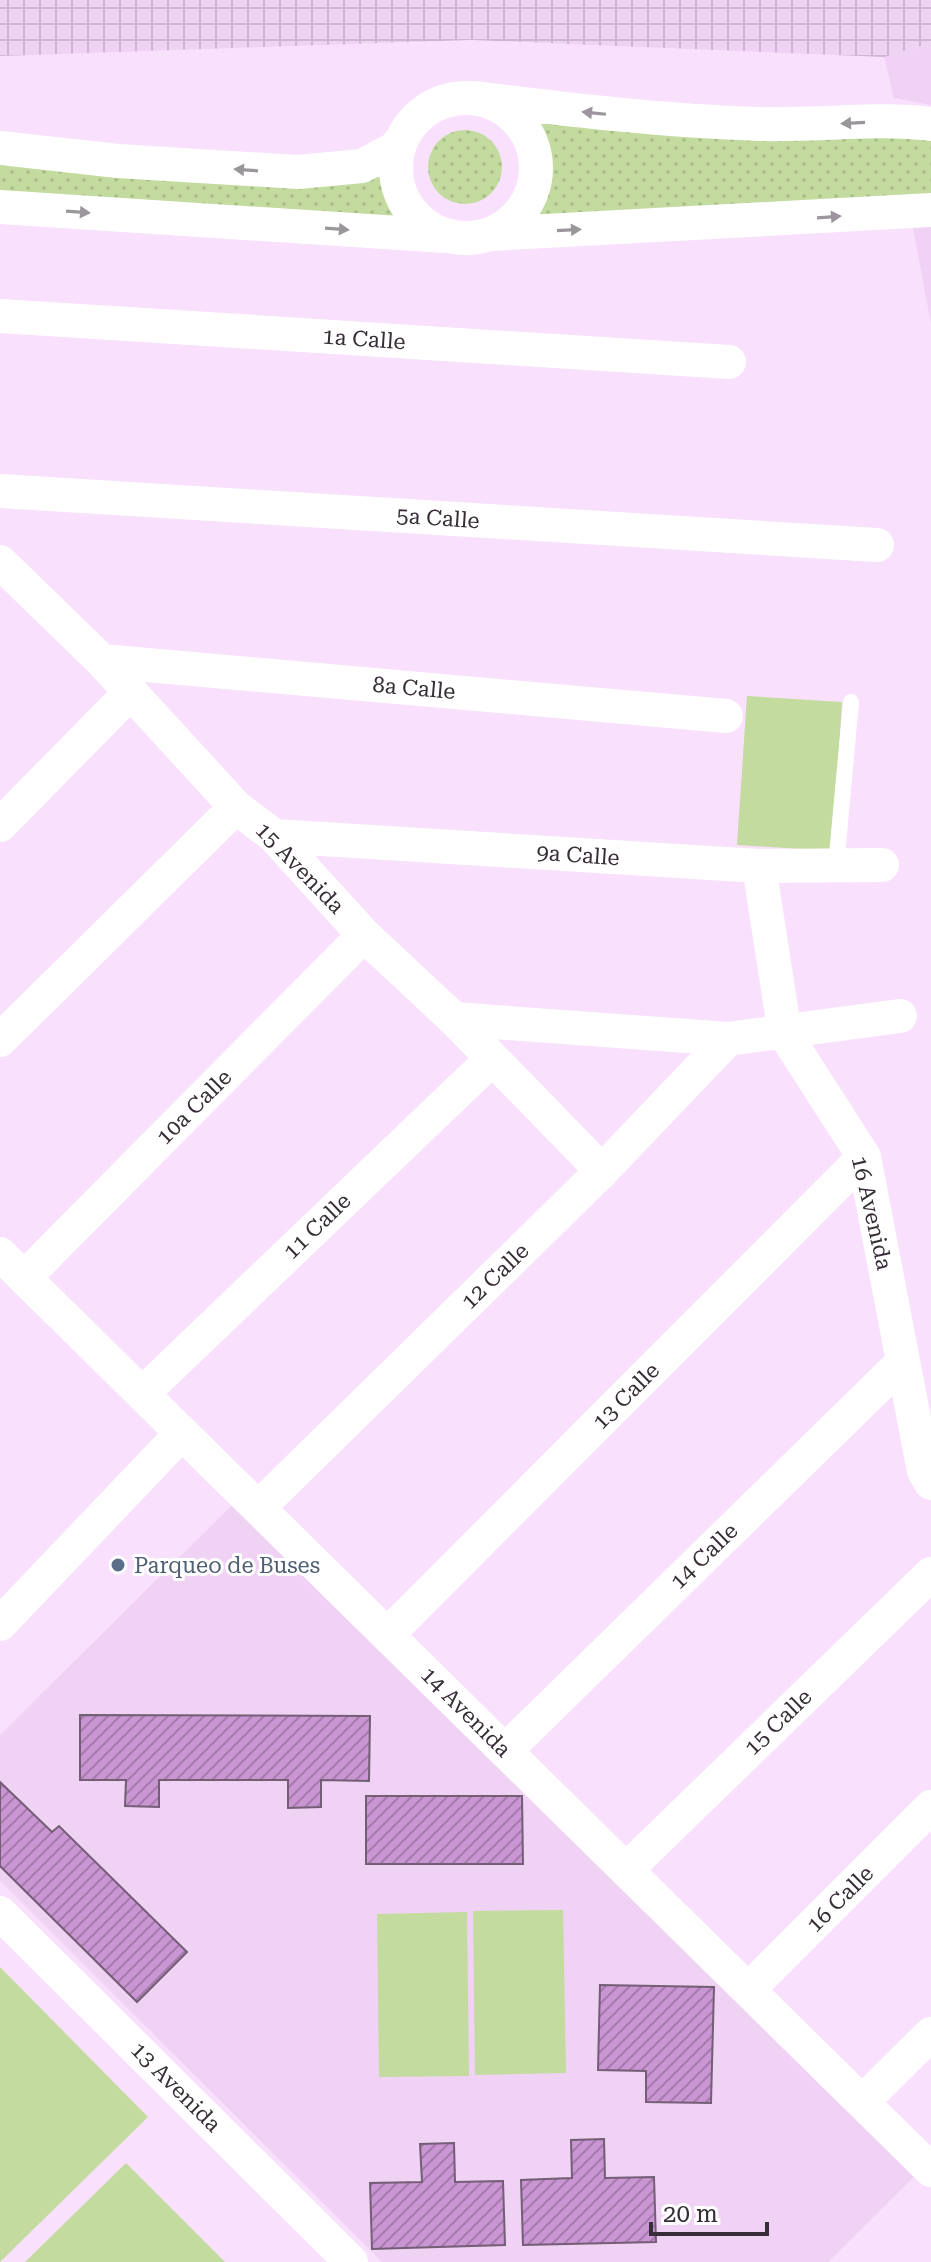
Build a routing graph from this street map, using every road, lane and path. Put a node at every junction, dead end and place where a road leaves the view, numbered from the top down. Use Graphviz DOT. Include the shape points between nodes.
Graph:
graph roads {
  1 [pos="475,98"];
  2 [pos="931,124"];
  3 [pos="400,142"];
  4 [pos="0,148"];
  5 [pos="0,207"];
  6 [pos="929,210"];
  7 [pos="491,234"];
  8 [pos="445,236"];
  9 [pos="0,316"];
  10 [pos="729,362"];
  11 [pos="0,491"];
  12 [pos="877,545"];
  13 [pos="3,572"];
  14 [pos="102,661"];
  15 [pos="130,693"];
  16 [pos="851,702"];
  17 [pos="726,716"];
  18 [pos="236,807"];
  19 [pos="0,825"];
  20 [pos="274,836"];
  21 [pos="882,865"];
  22 [pos="759,866"];
  23 [pos="836,866"];
  24 [pos="364,935"];
  25 [pos="900,1016"];
  26 [pos="454,1019"];
  27 [pos="785,1034"];
  28 [pos="728,1039"];
  29 [pos="0,1040"];
  30 [pos="492,1059"];
  31 [pos="864,1157"];
  32 [pos="602,1171"];
  33 [pos="0,1254"];
  34 [pos="24,1278"];
  35 [pos="903,1362"];
  36 [pos="142,1394"];
  37 [pos="182,1433"];
  38 [pos="931,1483"];
  39 [pos="258,1508"];
  40 [pos="931,1574"];
  41 [pos="0,1624"];
  42 [pos="387,1635"];
  43 [pos="505,1751"];
  44 [pos="931,1807"];
  45 [pos="626,1870"];
  46 [pos="0,1913"];
  47 [pos="748,1990"];
  48 [pos="931,2034"];
  49 [pos="862,2102"];
  50 [pos="931,2170"];
  51 [pos="351,2262"];
  2 -- 1 [label="street, one-way" via="760,124 615,115"];
  1 -- 3 [label="street" via="430,107"];
  1 -- 7 [label="street" via="498,105 517,119 530,137 536,160 527,204 512,222"];
  3 -- 4 [label="street, one-way" via="362,166 312,172"];
  3 -- 8 [label="street" via="395,165 407,209"];
  5 -- 8 [label="street, one-way"];
  7 -- 6 [label="street, one-way"];
  7 -- 8 [label="street" via="469,239"];
  9 -- 10 [label="street, 1a Calle"];
  11 -- 12 [label="street, 5a Calle"];
  13 -- 14 [label="street, 15 Avenida"];
  14 -- 15 [label="street, 15 Avenida"];
  14 -- 17 [label="street, 8a Calle"];
  15 -- 18 [label="street, 15 Avenida"];
  15 -- 19 [label="street"];
  16 -- 23 [label="lane"];
  18 -- 20 [label="street, 15 Avenida"];
  18 -- 29 [label="street"];
  20 -- 22 [label="street, 9a Calle"];
  20 -- 24 [label="street, 15 Avenida"];
  21 -- 23 [label="street, 9a Calle"];
  22 -- 23 [label="street, 9a Calle"];
  22 -- 27 [label="street, 16 Avenida"];
  24 -- 26 [label="street, 15 Avenida"];
  24 -- 34 [label="street, 10a Calle"];
  25 -- 27 [label="street"];
  26 -- 28 [label="street"];
  26 -- 30 [label="street, 15 Avenida"];
  27 -- 28 [label="street"];
  27 -- 31 [label="street, 16 Avenida"];
  28 -- 32 [label="street, 12 Calle"];
  30 -- 32 [label="street, 15 Avenida"];
  30 -- 36 [label="street, 11 Calle"];
  31 -- 35 [label="street, 16 Avenida"];
  31 -- 42 [label="street, 13 Calle"];
  32 -- 39 [label="street, 12 Calle"];
  33 -- 34 [label="street, 14 Avenida"];
  34 -- 36 [label="street, 14 Avenida"];
  35 -- 38 [label="street, 16 Avenida" via="924,1471"];
  35 -- 43 [label="street, 14 Calle"];
  36 -- 37 [label="street, 14 Avenida"];
  37 -- 39 [label="street, 14 Avenida"];
  37 -- 41 [label="street"];
  39 -- 42 [label="street, 14 Avenida"];
  40 -- 45 [label="street, 15 Calle"];
  42 -- 43 [label="street, 14 Avenida"];
  43 -- 45 [label="street, 14 Avenida"];
  44 -- 47 [label="street, 16 Calle"];
  45 -- 47 [label="street, 14 Avenida"];
  46 -- 51 [label="street, 13 Avenida"];
  47 -- 49 [label="street, 14 Avenida"];
  48 -- 49 [label="street"];
  49 -- 50 [label="street, 14 Avenida"];
}
